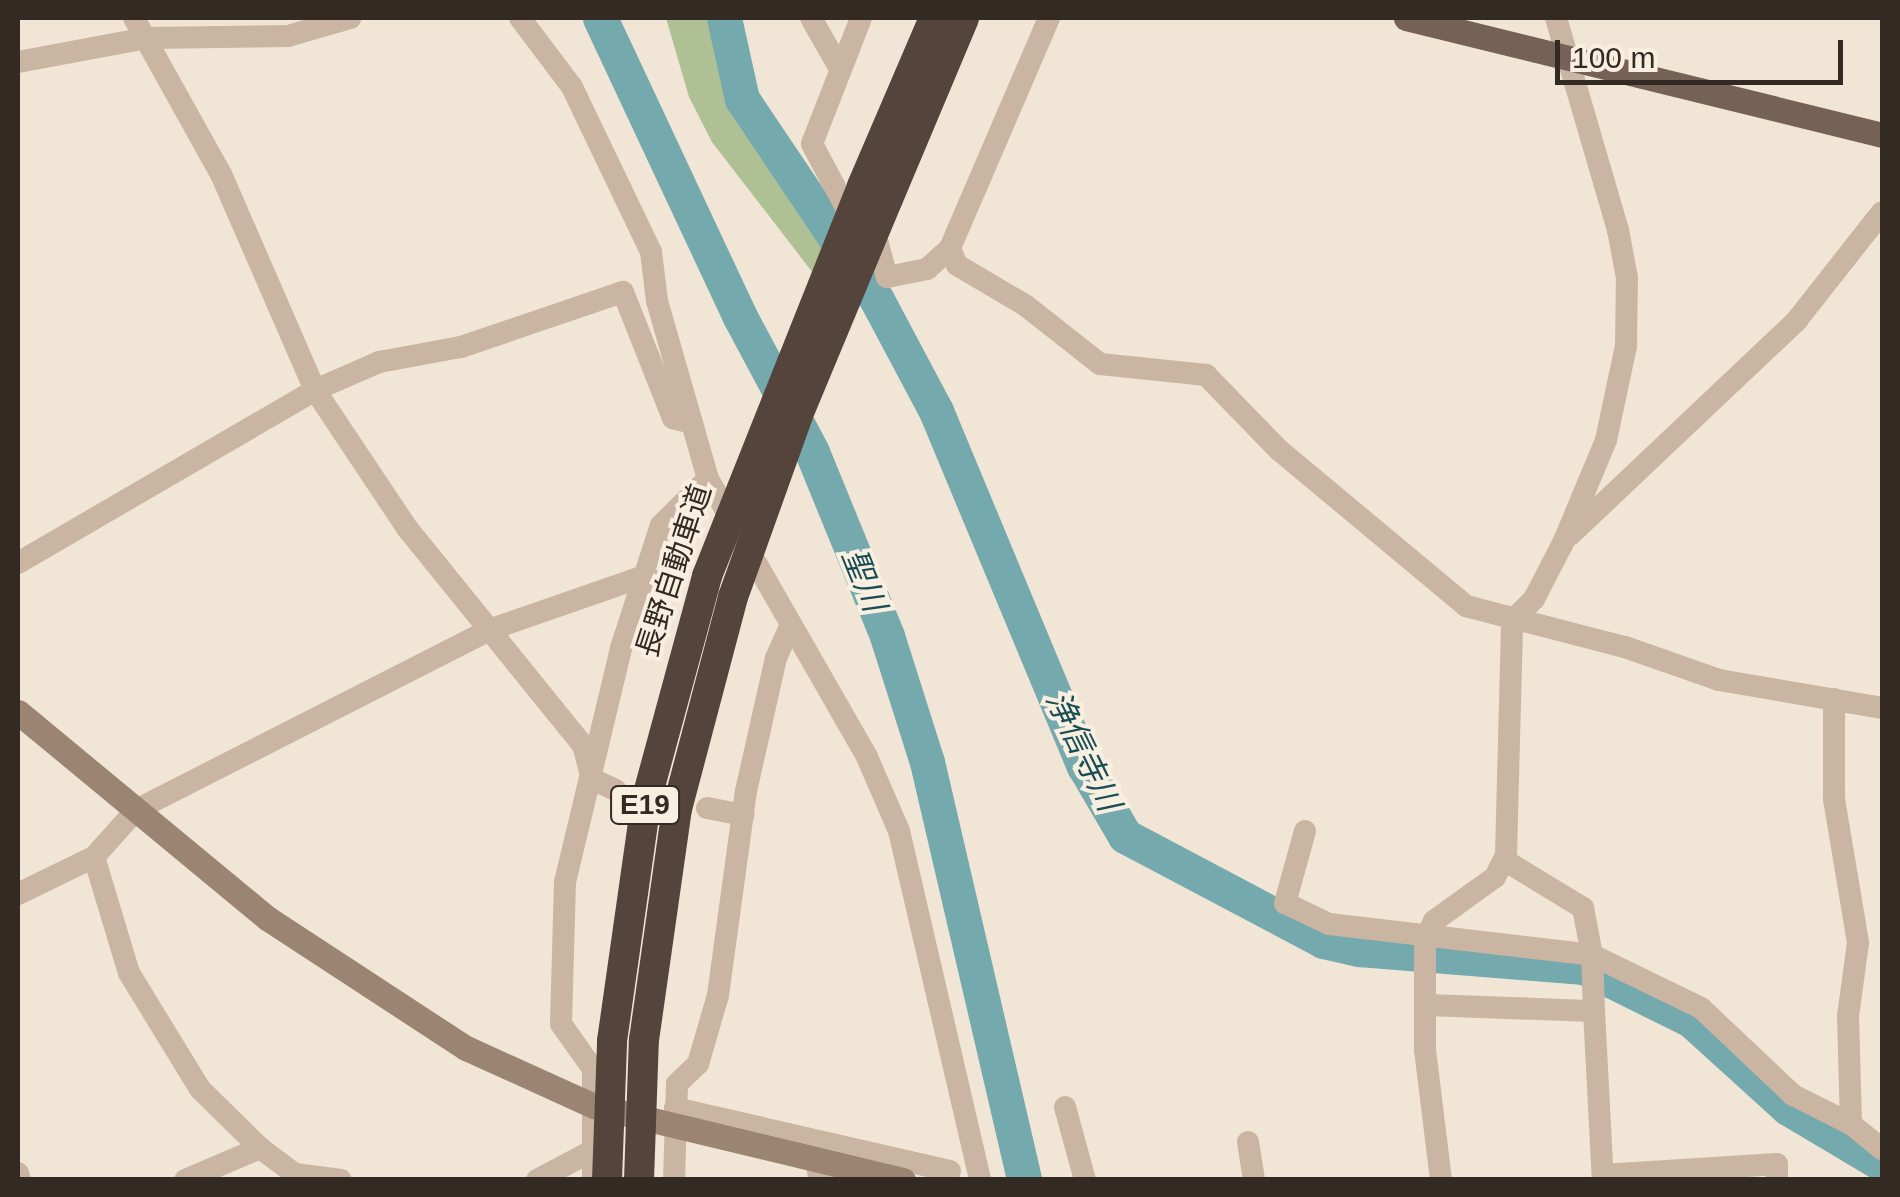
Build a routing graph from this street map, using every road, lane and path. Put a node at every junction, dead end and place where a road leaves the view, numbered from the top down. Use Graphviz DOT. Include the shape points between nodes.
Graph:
graph roads {
  1 [pos="134,18"];
  2 [pos="350,18"];
  3 [pos="520,18"];
  4 [pos="811,18"];
  5 [pos="861,18"];
  6 [pos="934,18"];
  7 [pos="964,18"];
  8 [pos="1050,18"];
  9 [pos="1406,18"];
  10 [pos="1556,18"];
  11 [pos="146,38"];
  12 [pos="1562,53"];
  13 [pos="18,62"];
  14 [pos="839,67"];
  15 [pos="1882,135"];
  16 [pos="875,193"];
  17 [pos="1882,212"];
  18 [pos="950,248"];
  19 [pos="315,390"];
  20 [pos="692,424"];
  21 [pos="708,478"];
  22 [pos="1564,541"];
  23 [pos="18,562"];
  24 [pos="644,576"];
  25 [pos="1512,621"];
  26 [pos="790,627"];
  27 [pos="492,630"];
  28 [pos="1834,699"];
  29 [pos="1882,708"];
  30 [pos="18,712"];
  31 [pos="592,779"];
  32 [pos="616,790"];
  33 [pos="706,808"];
  34 [pos="136,810"];
  35 [pos="743,816"];
  36 [pos="1305,831"];
  37 [pos="94,857"];
  38 [pos="1504,860"];
  39 [pos="18,894"];
  40 [pos="1426,939"];
  41 [pos="1592,956"];
  42 [pos="1426,1005"];
  43 [pos="1594,1010"];
  44 [pos="594,1106"];
  45 [pos="1066,1107"];
  46 [pos="674,1117"];
  47 [pos="1851,1124"];
  48 [pos="1248,1142"];
  49 [pos="260,1148"];
  50 [pos="1882,1149"];
  51 [pos="592,1151"];
  52 [pos="824,1161"];
  53 [pos="950,1172"];
  54 [pos="1603,1177"];
  55 [pos="185,1180"];
  56 [pos="341,1180"];
  57 [pos="538,1180"];
  58 [pos="593,1180"];
  59 [pos="607,1180"];
  60 [pos="639,1180"];
  61 [pos="674,1180"];
  62 [pos="903,1180"];
  63 [pos="980,1180"];
  64 [pos="1085,1180"];
  65 [pos="1254,1180"];
  66 [pos="1441,1180"];
  67 [pos="1777,1180"];
  1 -- 11 [label="street"];
  2 -- 11 [label="street" via="288,36"];
  3 -- 20 [label="street" via="572,86 651,252 657,301"];
  4 -- 14 [label="street"];
  5 -- 14 [label="street"];
  6 -- 16 [label="highway, 長野自動車道 / E19"];
  7 -- 16 [label="highway, 長野自動車道 / E19"];
  8 -- 18 [label="street"];
  9 -- 12 [label="main road"];
  10 -- 12 [label="street"];
  11 -- 13 [label="street"];
  11 -- 19 [label="street" via="221,174"];
  12 -- 15 [label="main road"];
  12 -- 22 [label="street" via="1627,278 1624,363 1606,440"];
  14 -- 18 [label="street" via="812,144 822,172 852,219 878,244 888,278 927,269"];
  16 -- 59 [label="highway, 長野自動車道 / E19, bridge" via="707,576 646,800 612,1041"];
  16 -- 60 [label="highway, 長野自動車道 / E19, bridge" via="733,596 677,810 644,1040"];
  17 -- 22 [label="street" via="1797,320"];
  18 -- 25 [label="street" via="957,265 1025,305 1100,364 1206,375 1279,450 1428,581 1466,606"];
  19 -- 20 [label="street" via="380,362 461,347 623,292 673,418"];
  19 -- 23 [label="street"];
  19 -- 27 [label="street" via="407,528"];
  20 -- 21 [label="street"];
  21 -- 24 [label="street" via="661,525"];
  21 -- 26 [label="street"];
  22 -- 25 [label="street" via="1534,599"];
  24 -- 27 [label="street"];
  24 -- 31 [label="street"];
  25 -- 28 [label="street" via="1625,646 1719,680"];
  25 -- 38 [label="street"];
  26 -- 35 [label="street" via="776,658"];
  26 -- 63 [label="street" via="867,757 900,831"];
  27 -- 31 [label="street" via="582,745"];
  27 -- 34 [label="street"];
  28 -- 29 [label="street"];
  28 -- 47 [label="street" via="1834,799 1858,943 1848,1016"];
  30 -- 34 [label="street"];
  31 -- 32 [label="street"];
  31 -- 44 [label="street" via="565,882 560,948 561,1024 593,1069"];
  33 -- 35 [label="street"];
  34 -- 37 [label="street"];
  34 -- 44 [label="street" via="266,918 363,984 466,1048"];
  35 -- 46 [label="street" via="718,995 698,1064 677,1084"];
  36 -- 40 [label="street" via="1284,903 1329,924"];
  37 -- 39 [label="street"];
  37 -- 49 [label="street" via="129,973 200,1089"];
  38 -- 40 [label="street" via="1495,878 1434,921"];
  38 -- 41 [label="street" via="1583,908"];
  40 -- 41 [label="street"];
  40 -- 42 [label="street"];
  41 -- 43 [label="street"];
  41 -- 47 [label="street" via="1700,1008 1793,1095"];
  42 -- 43 [label="street"];
  42 -- 66 [label="street"];
  43 -- 54 [label="street"];
  44 -- 46 [label="street"];
  44 -- 51 [label="street"];
  45 -- 64 [label="street"];
  46 -- 52 [label="street"];
  46 -- 61 [label="street"];
  47 -- 50 [label="street"];
  48 -- 65 [label="street"];
  49 -- 55 [label="street"];
  49 -- 56 [label="street" via="295,1174"];
  51 -- 57 [label="street"];
  51 -- 58 [label="street"];
  52 -- 53 [label="street"];
  52 -- 62 [label="street"];
  54 -- 67 [label="street" via="1777,1164"];
}
